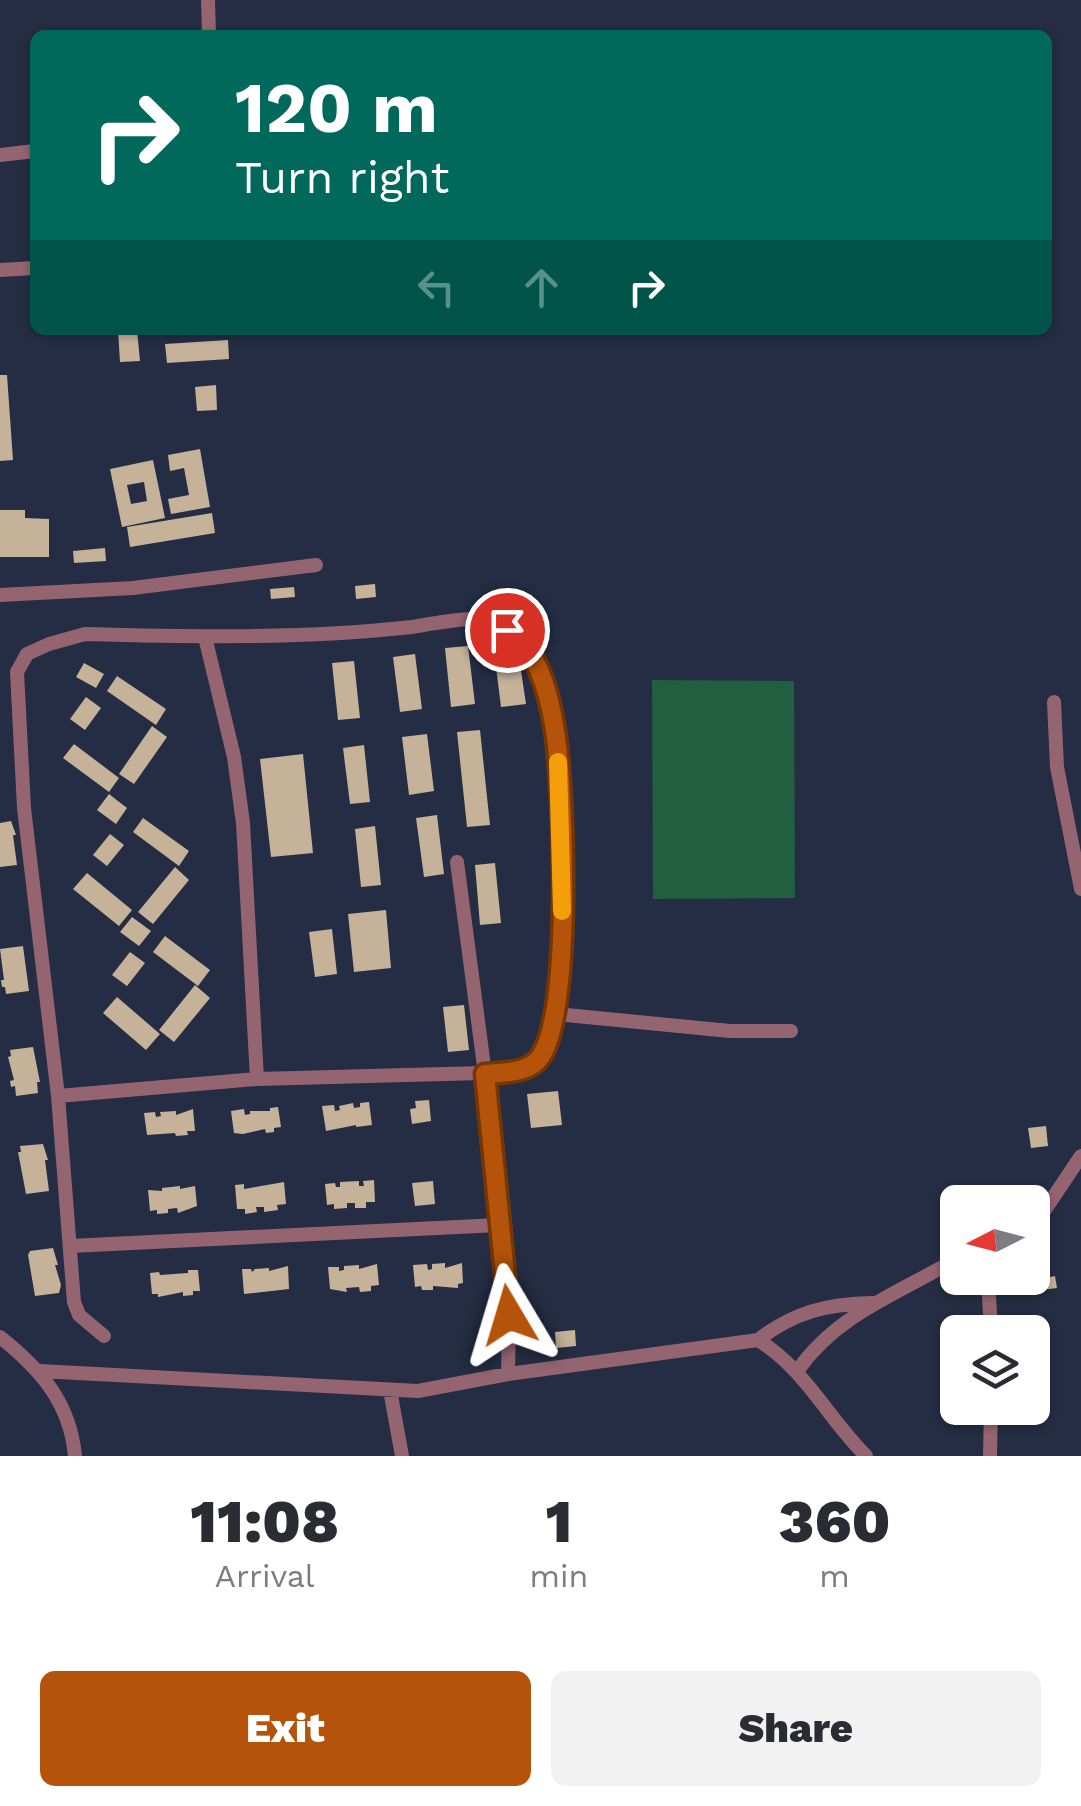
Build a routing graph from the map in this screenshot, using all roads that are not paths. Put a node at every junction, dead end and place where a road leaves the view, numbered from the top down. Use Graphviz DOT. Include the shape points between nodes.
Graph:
graph roads {
  1 [pos="208,0"];
  2 [pos="210,30"];
  3 [pos="30,152"];
  4 [pos="0,155"];
  5 [pos="30,268"];
  6 [pos="0,270"];
  7 [pos="316,566"];
  8 [pos="0,596"];
  9 [pos="205,638"];
  10 [pos="1054,702"];
  11 [pos="457,862"];
  12 [pos="1081,889"];
  13 [pos="556,1014"];
  14 [pos="790,1031"];
  15 [pos="485,1074"];
  16 [pos="258,1080"];
  17 [pos="58,1096"];
  18 [pos="1081,1156"];
  19 [pos="1050,1202"];
  20 [pos="498,1225"];
  21 [pos="70,1246"];
  22 [pos="940,1269"];
  23 [pos="872,1303"];
  24 [pos="104,1336"];
  25 [pos="0,1337"];
  26 [pos="758,1340"];
  27 [pos="40,1370"];
  28 [pos="798,1370"];
  29 [pos="508,1374"];
  30 [pos="390,1390"];
  31 [pos="991,1425"];
  32 [pos="75,1456"];
  33 [pos="402,1456"];
  34 [pos="866,1456"];
  35 [pos="990,1456"];
  1 -- 2 [label="street"];
  3 -- 4 [label="street"];
  5 -- 6 [label="street"];
  7 -- 8 [label="street"];
  9 -- 13 [label="street" via="327,636 482,618 507,630 532,656 559,766"];
  9 -- 16 [label="street" via="243,822"];
  9 -- 17 [label="street" via="86,634 27,654 17,672 24,808"];
  10 -- 12 [label="street" via="1057,767"];
  11 -- 15 [label="street"];
  13 -- 14 [label="street"];
  13 -- 15 [label="street" via="529,1067"];
  15 -- 16 [label="street"];
  15 -- 20 [label="street"];
  16 -- 17 [label="street"];
  17 -- 21 [label="street"];
  18 -- 19 [label="street"];
  20 -- 21 [label="street"];
  20 -- 29 [label="street"];
  21 -- 24 [label="street" via="74,1302"];
  22 -- 23 [label="street"];
  23 -- 26 [label="street" via="816,1308"];
  23 -- 28 [label="street" via="831,1332"];
  25 -- 27 [label="street"];
  26 -- 28 [label="street"];
  26 -- 29 [label="street"];
  27 -- 30 [label="street"];
  27 -- 32 [label="street" via="69,1421"];
  28 -- 34 [label="street"];
  29 -- 30 [label="street"];
  30 -- 33 [label="street"];
  31 -- 35 [label="street"];
}
